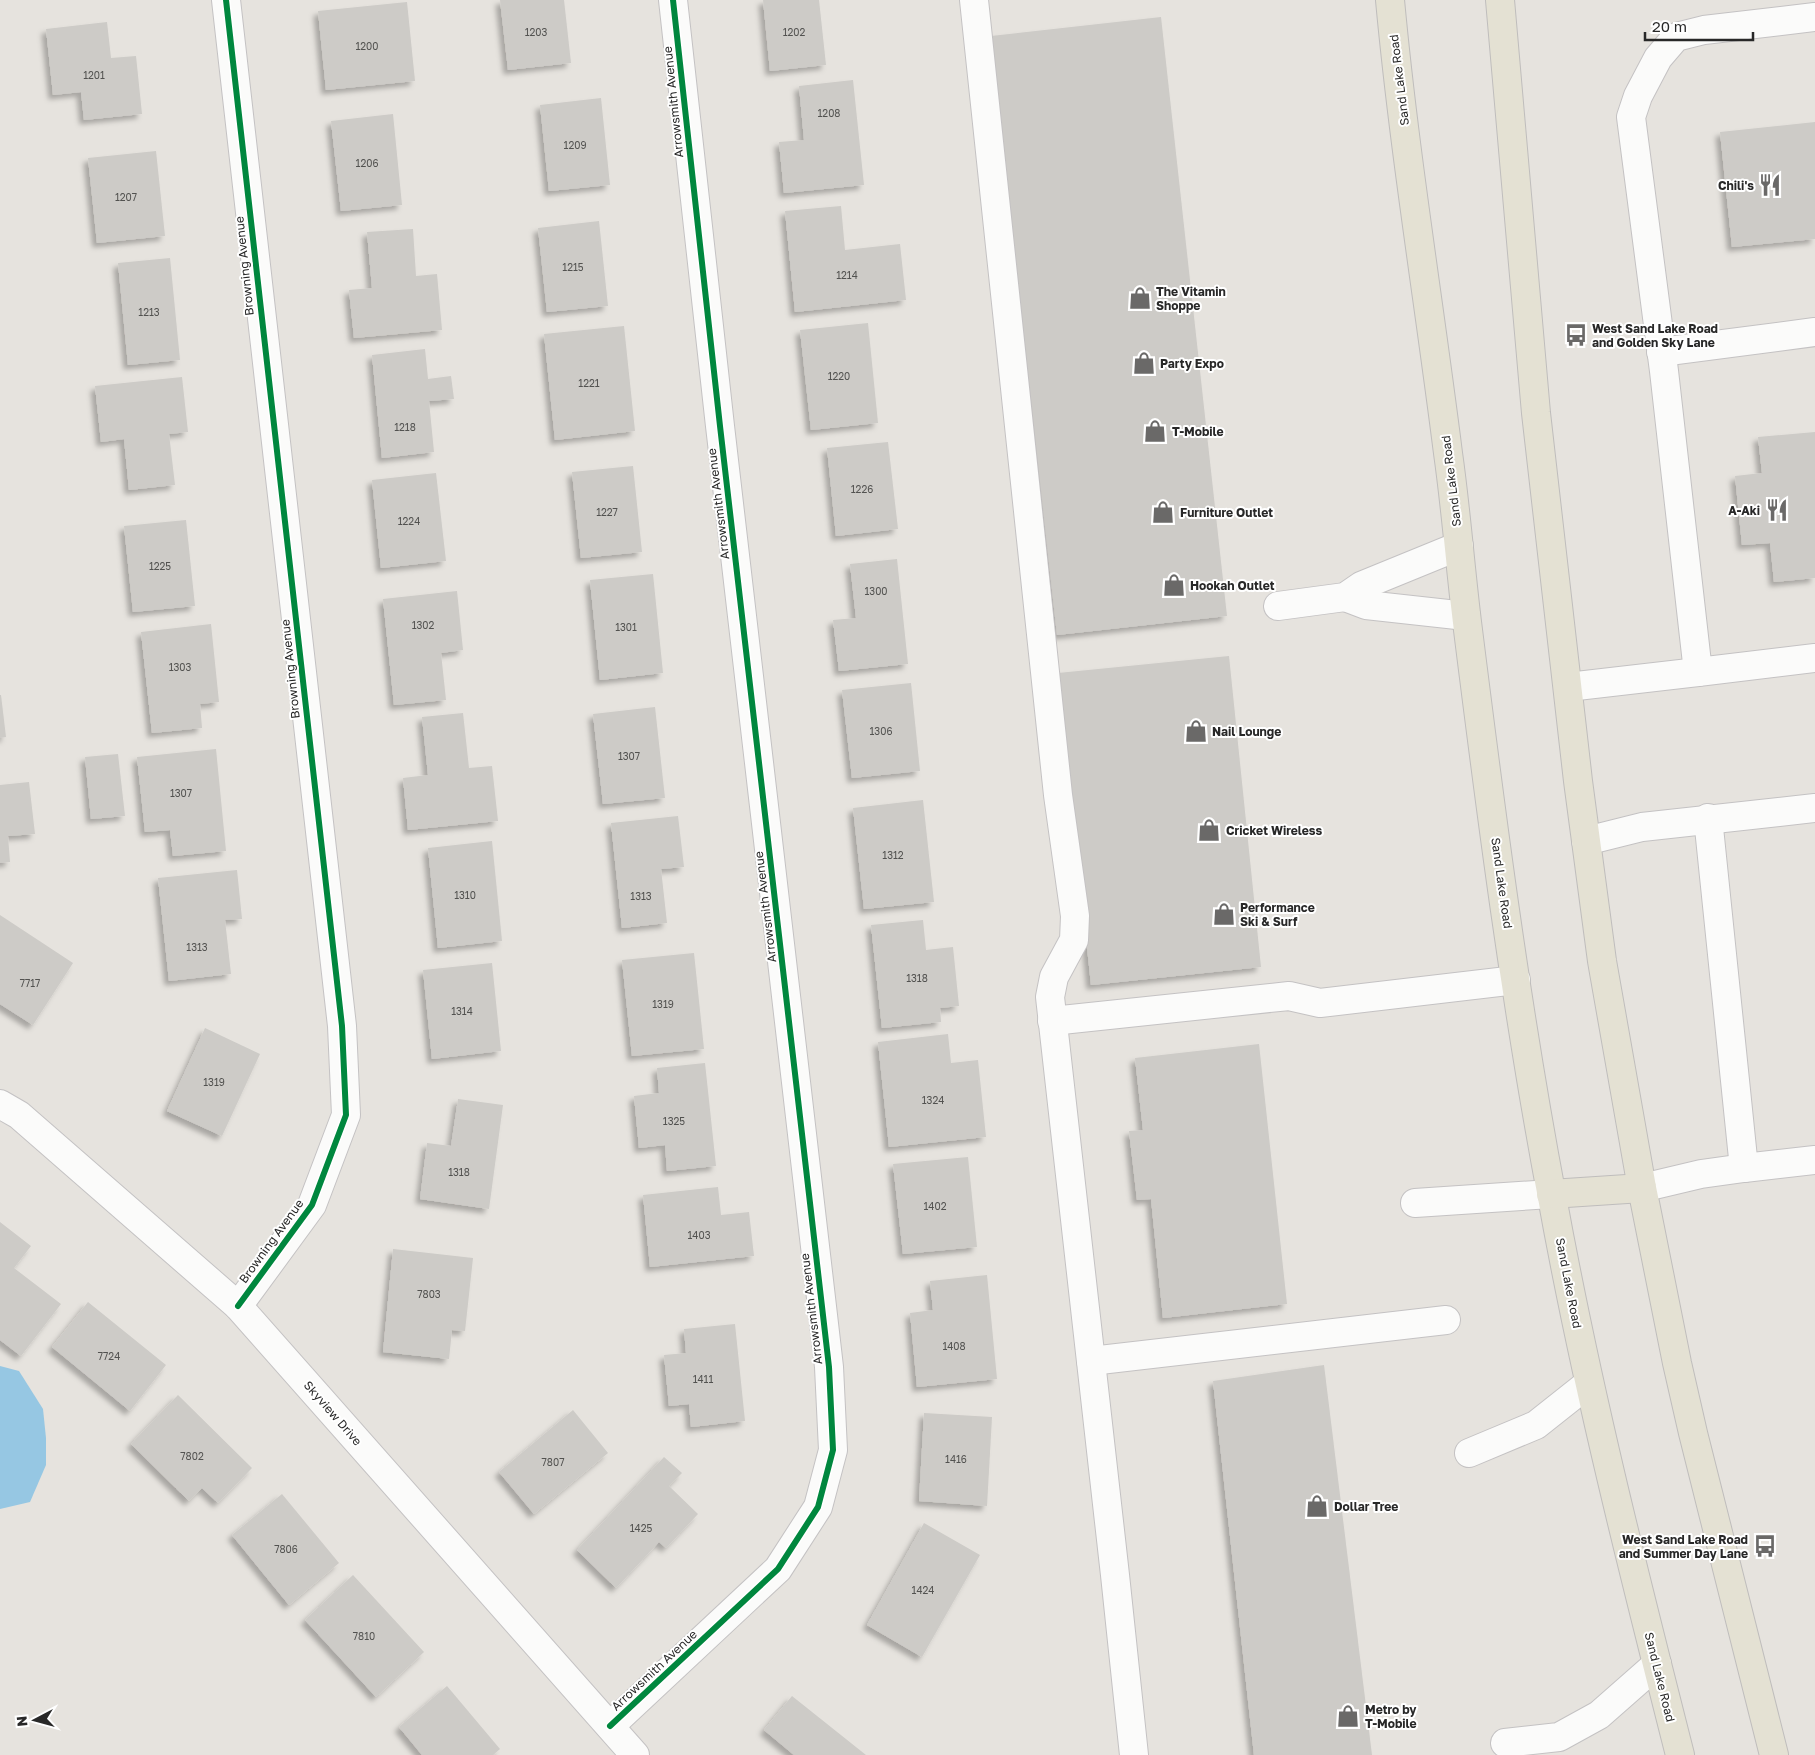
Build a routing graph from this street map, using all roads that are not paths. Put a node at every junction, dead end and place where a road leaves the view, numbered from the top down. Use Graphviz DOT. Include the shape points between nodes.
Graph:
graph roads {
  1 [pos="226,0"];
  2 [pos="673,0"];
  3 [pos="974,0"];
  4 [pos="1390,0"];
  5 [pos="1500,0"];
  6 [pos="1815,17"];
  7 [pos="1815,332"];
  8 [pos="1661,352"];
  9 [pos="1459,546"];
  10 [pos="1345,596"];
  11 [pos="1278,606"];
  12 [pos="1466,616"];
  13 [pos="1815,658"];
  14 [pos="1698,672"];
  15 [pos="1568,687"];
  16 [pos="1815,808"];
  17 [pos="1708,818"];
  18 [pos="1586,841"];
  19 [pos="1516,980"];
  20 [pos="1052,1021"];
  21 [pos="0,1104"];
  22 [pos="1815,1160"];
  23 [pos="1744,1168"];
  24 [pos="1642,1188"];
  25 [pos="1551,1194"];
  26 [pos="1415,1203"];
  27 [pos="238,1306"];
  28 [pos="1446,1320"];
  29 [pos="1091,1361"];
  30 [pos="1589,1383"];
  31 [pos="1469,1453"];
  32 [pos="1657,1664"];
  33 [pos="610,1726"];
  34 [pos="1505,1743"];
  35 [pos="635,1755"];
  36 [pos="1134,1755"];
  37 [pos="1680,1755"];
  38 [pos="1774,1755"];
  1 -- 27 [label="street, Browning Avenue" via="342,1026 346,1115 312,1205"];
  2 -- 33 [label="street, Arrowsmith Avenue" via="829,1367 833,1450 818,1507 778,1569"];
  3 -- 20 [label="street" via="1058,795 1076,916 1074,940 1054,977 1050,997"];
  4 -- 9 [label="main road, Sand Lake Road" via="1399,94"];
  5 -- 15 [label="main road" via="1536,413"];
  6 -- 8 [label="street" via="1704,30 1676,37 1658,58 1638,96 1632,117"];
  7 -- 8 [label="street"];
  8 -- 14 [label="street"];
  9 -- 10 [label="street" via="1361,586"];
  9 -- 12 [label="main road, Sand Lake Road"];
  10 -- 11 [label="street"];
  10 -- 12 [label="street" via="1366,605"];
  12 -- 19 [label="main road, Sand Lake Road"];
  13 -- 14 [label="street"];
  14 -- 15 [label="street"];
  15 -- 18 [label="main road"];
  16 -- 17 [label="street"];
  17 -- 18 [label="street" via="1642,827"];
  17 -- 23 [label="street"];
  18 -- 24 [label="main road" via="1602,961"];
  19 -- 20 [label="street" via="1320,1003 1289,996"];
  19 -- 25 [label="main road, Sand Lake Road"];
  20 -- 29 [label="street"];
  21 -- 27 [label="street, Skyview Drive" via="19,1116"];
  22 -- 23 [label="street"];
  23 -- 24 [label="street" via="1700,1174"];
  24 -- 25 [label="main road"];
  24 -- 38 [label="main road" via="1693,1434"];
  25 -- 26 [label="street"];
  25 -- 30 [label="main road, Sand Lake Road"];
  27 -- 33 [label="street, Skyview Drive"];
  28 -- 29 [label="street"];
  29 -- 36 [label="street"];
  30 -- 31 [label="street" via="1536,1425"];
  30 -- 32 [label="main road, Sand Lake Road"];
  32 -- 34 [label="street" via="1599,1716 1559,1737"];
  32 -- 37 [label="main road, Sand Lake Road"];
  33 -- 35 [label="street, Skyview Drive"];
}
